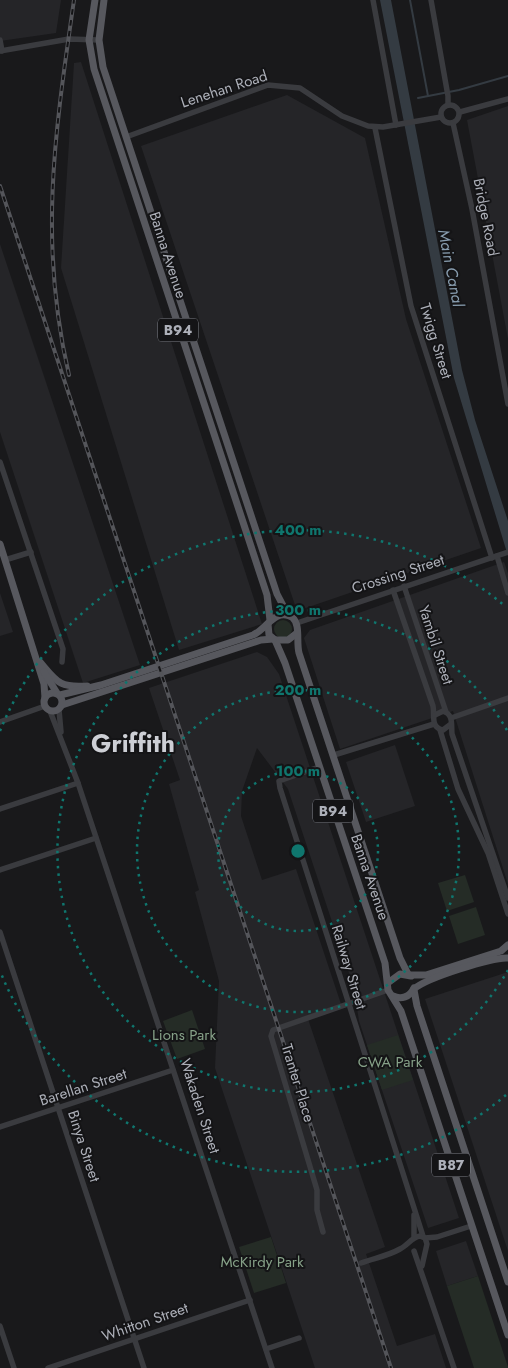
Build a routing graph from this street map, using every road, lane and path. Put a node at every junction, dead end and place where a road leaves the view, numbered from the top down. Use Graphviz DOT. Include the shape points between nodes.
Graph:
graph roads {
  1 [pos="95,0"];
  2 [pos="104,0"];
  3 [pos="373,0"];
  4 [pos="431,0"];
  5 [pos="0,40"];
  6 [pos="89,40"];
  7 [pos="99,40"];
  8 [pos="1,51"];
  9 [pos="508,99"];
  10 [pos="448,105"];
  11 [pos="460,112"];
  12 [pos="441,117"];
  13 [pos="453,124"];
  14 [pos="396,125"];
  15 [pos="376,128"];
  16 [pos="126,137"];
  17 [pos="116,140"];
  18 [pos="508,404"];
  19 [pos="0,462"];
  20 [pos="0,544"];
  21 [pos="31,552"];
  22 [pos="507,552"];
  23 [pos="494,557"];
  24 [pos="5,560"];
  25 [pos="404,586"];
  26 [pos="393,590"];
  27 [pos="508,593"];
  28 [pos="288,615"];
  29 [pos="269,622"];
  30 [pos="297,623"];
  31 [pos="297,632"];
  32 [pos="274,640"];
  33 [pos="33,646"];
  34 [pos="40,662"];
  35 [pos="62,662"];
  36 [pos="101,685"];
  37 [pos="59,694"];
  38 [pos="508,698"];
  39 [pos="46,705"];
  40 [pos="61,707"];
  41 [pos="446,712"];
  42 [pos="435,715"];
  43 [pos="451,721"];
  44 [pos="0,722"];
  45 [pos="434,724"];
  46 [pos="440,730"];
  47 [pos="63,740"];
  48 [pos="334,756"];
  49 [pos="319,767"];
  50 [pos="78,783"];
  51 [pos="0,809"];
  52 [pos="477,809"];
  53 [pos="96,838"];
  54 [pos="483,843"];
  55 [pos="0,870"];
  56 [pos="508,898"];
  57 [pos="508,914"];
  58 [pos="0,932"];
  59 [pos="508,946"];
  60 [pos="508,952"];
  61 [pos="508,958"];
  62 [pos="409,975"];
  63 [pos="390,989"];
  64 [pos="414,989"];
  65 [pos="347,1004"];
  66 [pos="174,1070"];
  67 [pos="58,1108"];
  68 [pos="0,1127"];
  69 [pos="411,1200"];
  70 [pos="471,1226"];
  71 [pos="323,1232"];
  72 [pos="424,1237"];
  73 [pos="437,1237"];
  74 [pos="412,1239"];
  75 [pos="426,1248"];
  76 [pos="414,1251"];
  77 [pos="396,1252"];
  78 [pos="361,1263"];
  79 [pos="422,1268"];
  80 [pos="508,1282"];
  81 [pos="250,1300"];
  82 [pos="0,1326"];
  83 [pos="508,1335"];
  84 [pos="135,1338"];
  85 [pos="300,1338"];
  86 [pos="266,1349"];
  87 [pos="14,1368"];
  88 [pos="48,1368"];
  89 [pos="144,1368"];
  90 [pos="272,1368"];
  91 [pos="454,1368"];
  1 -- 6 [label="main road, B94"];
  2 -- 7 [label="main road, B94"];
  3 -- 14 [label="street"];
  4 -- 10 [label="street"];
  5 -- 8 [label="street"];
  6 -- 7 [label="street"];
  6 -- 8 [label="street" via="69,39"];
  6 -- 17 [label="main road, Banna Avenue / B94" via="94,70"];
  7 -- 16 [label="main road, Banna Avenue / B94" via="101,58"];
  9 -- 11 [label="street"];
  10 -- 11 [label="street" via="455,106"];
  10 -- 12 [label="street" via="443,108"];
  11 -- 13 [label="street" via="459,119"];
  12 -- 13 [label="street"];
  12 -- 14 [label="street, Lenehan Road"];
  13 -- 18 [label="street, Bridge Road"];
  14 -- 15 [label="street, Lenehan Road"];
  15 -- 16 [label="street, Lenehan Road" via="350,121 300,88 274,84"];
  15 -- 23 [label="street, Twigg Street" via="411,306"];
  16 -- 17 [label="main road"];
  16 -- 28 [label="main road, Banna Avenue / B94" via="277,594"];
  17 -- 29 [label="main road, Banna Avenue / B94" via="267,595"];
  19 -- 21 [label="street"];
  20 -- 24 [label="main road, Wakaden Street"];
  21 -- 24 [label="street"];
  21 -- 35 [label="street" via="63,649"];
  22 -- 23 [label="street, Crossing Street"];
  23 -- 25 [label="street, Crossing Street"];
  23 -- 27 [label="street, Twigg Street"];
  24 -- 33 [label="main road, Wakaden Street"];
  25 -- 26 [label="street, Crossing Street"];
  25 -- 41 [label="street, Yambil Street"];
  26 -- 30 [label="street, Crossing Street"];
  26 -- 42 [label="street, Yambil Street"];
  28 -- 29 [label="main road" via="279,615"];
  28 -- 30 [label="main road, B94"];
  29 -- 32 [label="main road, B94" via="268,632"];
  29 -- 36 [label="main road" via="254,635"];
  30 -- 31 [label="main road, B94"];
  31 -- 32 [label="main road" via="288,640"];
  31 -- 48 [label="main road, Banna Avenue / B94" via="299,653"];
  32 -- 40 [label="main road" via="261,640"];
  32 -- 49 [label="main road, Banna Avenue / B94" via="285,663"];
  33 -- 34 [label="main road, Wakaden Street"];
  33 -- 39 [label="main road, Wakaden Street" via="44,684"];
  34 -- 36 [label="main road" via="62,685 70,688"];
  34 -- 37 [label="main road, Wakaden Street"];
  36 -- 37 [label="main road"];
  37 -- 39 [label="main road" via="51,693"];
  37 -- 40 [label="main road, Wakaden Street"];
  38 -- 43 [label="street"];
  39 -- 40 [label="main road"];
  39 -- 44 [label="street"];
  39 -- 47 [label="street, Wakaden Street"];
  40 -- 47 [label="street, Wakaden Street"];
  41 -- 42 [label="street"];
  41 -- 43 [label="street"];
  42 -- 45 [label="street"];
  43 -- 46 [label="street" via="448,728"];
  43 -- 52 [label="street" via="452,734"];
  45 -- 46 [label="street"];
  45 -- 48 [label="street"];
  46 -- 54 [label="street" via="458,789"];
  47 -- 50 [label="street, Wakaden Street"];
  48 -- 62 [label="main road, Banna Avenue / B94" via="400,958"];
  49 -- 63 [label="main road, Banna Avenue / B94" via="385,963"];
  49 -- 65 [label="street, Railway Street" via="279,781"];
  50 -- 51 [label="street"];
  50 -- 53 [label="street, Wakaden Street"];
  52 -- 54 [label="street" via="473,814"];
  52 -- 56 [label="street"];
  53 -- 55 [label="street"];
  53 -- 66 [label="street, Wakaden Street"];
  54 -- 57 [label="street"];
  58 -- 67 [label="street, Binya Street"];
  59 -- 60 [label="main road"];
  59 -- 62 [label="main road" via="426,974"];
  61 -- 64 [label="main road" via="428,980"];
  62 -- 63 [label="main road" via="397,975"];
  62 -- 64 [label="main road, B87" via="415,983"];
  63 -- 64 [label="main road" via="402,998"];
  63 -- 65 [label="street, Tranter Place"];
  63 -- 70 [label="main road, Banna Avenue / B87" via="401,1011"];
  64 -- 80 [label="main road, B87"];
  65 -- 69 [label="street, Railway Street"];
  65 -- 71 [label="street, Tranter Place" via="274,1030 271,1036 318,1190 317,1210"];
  66 -- 67 [label="street, Barellan Street"];
  66 -- 81 [label="street, Wakaden Street"];
  67 -- 68 [label="street, Barellan Street"];
  67 -- 84 [label="street, Binya Street"];
  69 -- 72 [label="street, Railway Street"];
  69 -- 74 [label="street, Railway Street" via="415,1224"];
  70 -- 73 [label="street"];
  70 -- 83 [label="main road, Banna Avenue / B87"];
  72 -- 73 [label="street"];
  72 -- 74 [label="street"];
  72 -- 75 [label="street, Railway Street"];
  73 -- 75 [label="street"];
  74 -- 76 [label="street, Railway Street"];
  74 -- 77 [label="street"];
  75 -- 76 [label="street"];
  75 -- 79 [label="street"];
  76 -- 77 [label="street"];
  76 -- 79 [label="street"];
  77 -- 78 [label="street"];
  79 -- 91 [label="street"];
  81 -- 84 [label="street, Whitton Street"];
  81 -- 86 [label="street, Wakaden Street"];
  82 -- 87 [label="street"];
  84 -- 88 [label="street, Whitton Street"];
  84 -- 89 [label="street, Binya Street"];
  85 -- 86 [label="street"];
  86 -- 90 [label="street, Wakaden Street"];
}
